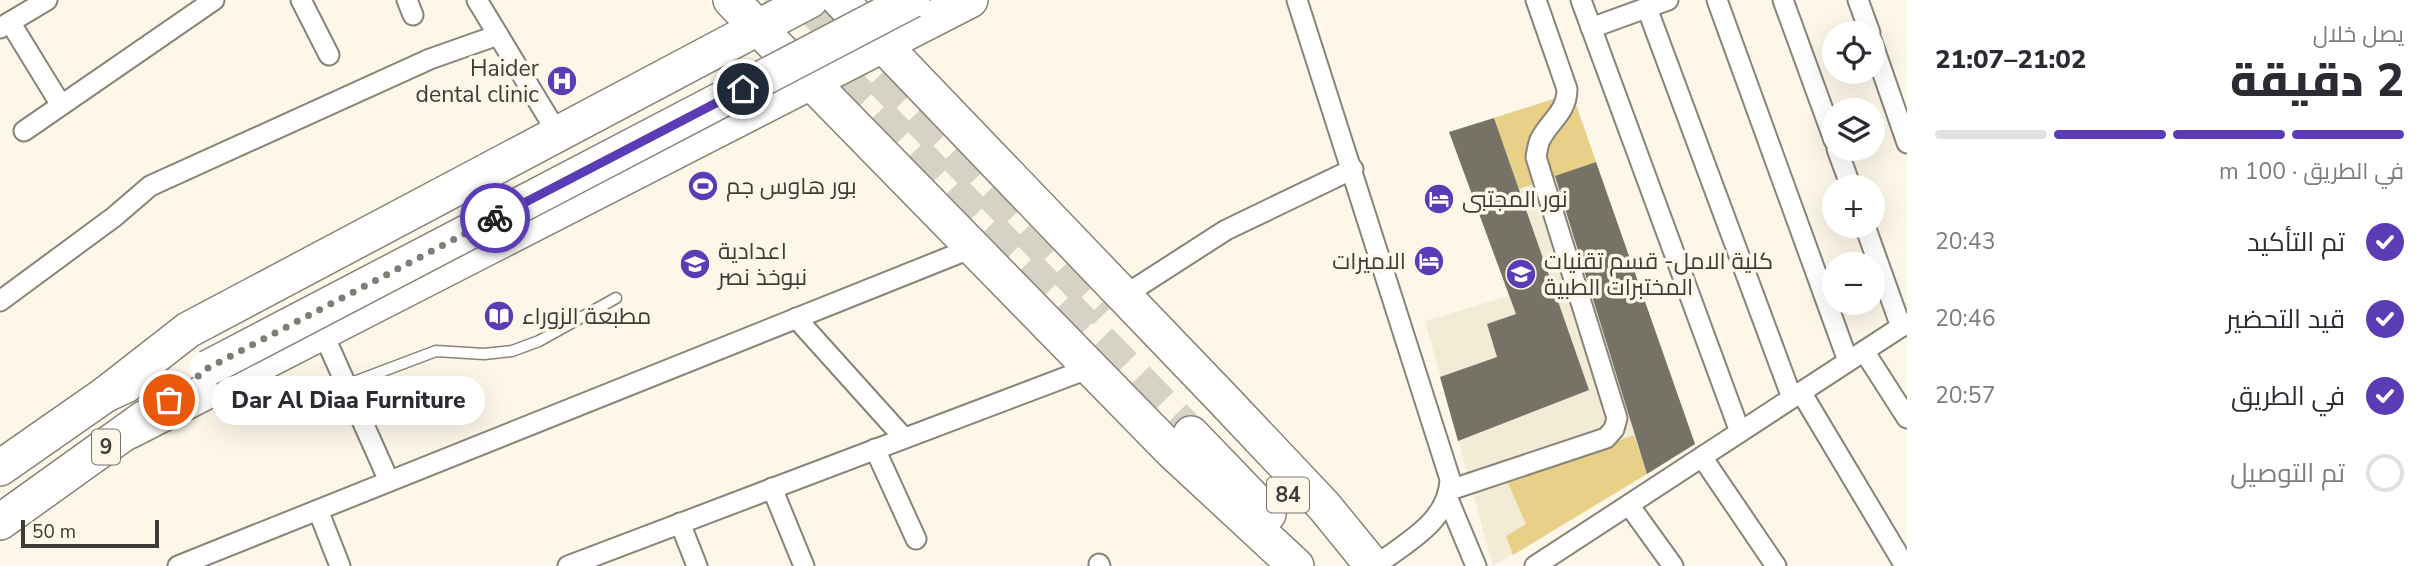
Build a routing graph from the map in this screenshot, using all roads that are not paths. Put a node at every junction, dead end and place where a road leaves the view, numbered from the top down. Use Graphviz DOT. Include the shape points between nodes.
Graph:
graph roads {
  1 [pos="47,0"];
  2 [pos="214,0"];
  3 [pos="301,0"];
  4 [pos="477,0"];
  5 [pos="725,0"];
  6 [pos="731,0"];
  7 [pos="810,0"];
  8 [pos="840,0"];
  9 [pos="870,0"];
  10 [pos="912,0"];
  11 [pos="1297,0"];
  12 [pos="1536,0"];
  13 [pos="1580,0"];
  14 [pos="1668,0"];
  15 [pos="1717,0"];
  16 [pos="1783,0"];
  17 [pos="1858,0"];
  18 [pos="957,6"];
  19 [pos="1647,8"];
  20 [pos="12,16"];
  21 [pos="1866,21"];
  22 [pos="758,27"];
  23 [pos="1591,28"];
  24 [pos="498,35"];
  25 [pos="883,45"];
  26 [pos="720,48"];
  27 [pos="329,55"];
  28 [pos="1885,80"];
  29 [pos="811,82"];
  30 [pos="929,91"];
  31 [pos="61,106"];
  32 [pos="761,107"];
  33 [pos="1822,107"];
  34 [pos="854,126"];
  35 [pos="24,131"];
  36 [pos="558,134"];
  37 [pos="1907,143"];
  38 [pos="1353,169"];
  39 [pos="1870,238"];
  40 [pos="972,248"];
  41 [pos="1125,295"];
  42 [pos="616,298"];
  43 [pos="0,301"];
  44 [pos="796,318"];
  45 [pos="1904,325"];
  46 [pos="323,333"];
  47 [pos="1856,356"];
  48 [pos="203,359"];
  49 [pos="1090,368"];
  50 [pos="346,385"];
  51 [pos="106,394"];
  52 [pos="1797,395"];
  53 [pos="1907,418"];
  54 [pos="129,431"];
  55 [pos="1740,432"];
  56 [pos="904,438"];
  57 [pos="875,449"];
  58 [pos="1702,457"];
  59 [pos="0,468"];
  60 [pos="389,481"];
  61 [pos="772,488"];
  62 [pos="1449,495"];
  63 [pos="1629,505"];
  64 [pos="318,510"];
  65 [pos="0,522"];
  66 [pos="680,523"];
  67 [pos="916,539"];
  68 [pos="600,560"];
  69 [pos="177,566"];
  70 [pos="340,566"];
  71 [pos="568,566"];
  72 [pos="697,566"];
  73 [pos="804,566"];
  74 [pos="1296,566"];
  75 [pos="1313,566"];
  76 [pos="1374,566"];
  77 [pos="1476,566"];
  78 [pos="1535,566"];
  79 [pos="1673,566"];
  80 [pos="1776,566"];
  81 [pos="1905,566"];
  1 -- 20 [label="street"];
  2 -- 31 [label="street"];
  3 -- 27 [label="street"];
  4 -- 24 [label="street"];
  5 -- 26 [label="highway" via="732,22"];
  6 -- 22 [label="highway"];
  7 -- 22 [label="highway"];
  8 -- 25 [label="highway"];
  9 -- 48 [label="highway, 9"];
  10 -- 48 [label="highway, 9, bridge"];
  11 -- 38 [label="street"];
  12 -- 62 [label="street" via="1567,100 1540,139 1536,157 1617,418 1606,438"];
  13 -- 23 [label="street"];
  14 -- 19 [label="street"];
  15 -- 47 [label="street"];
  16 -- 33 [label="street"];
  17 -- 21 [label="street"];
  18 -- 25 [label="highway"];
  18 -- 30 [label="highway" via="930,27 921,47 920,70"];
  19 -- 23 [label="street"];
  19 -- 52 [label="street"];
  20 -- 31 [label="street"];
  22 -- 26 [label="highway"];
  22 -- 29 [label="highway"];
  23 -- 55 [label="street"];
  24 -- 36 [label="street"];
  24 -- 43 [label="street" via="430,59 150,186"];
  25 -- 29 [label="highway"];
  25 -- 30 [label="highway"];
  26 -- 36 [label="highway"];
  28 -- 37 [label="street"];
  29 -- 32 [label="highway"];
  29 -- 34 [label="highway"];
  30 -- 41 [label="highway"];
  31 -- 35 [label="street"];
  32 -- 34 [label="highway" via="804,102"];
  32 -- 46 [label="highway"];
  34 -- 40 [label="highway"];
  36 -- 51 [label="highway" via="188,330"];
  38 -- 41 [label="street" via="1226,230"];
  38 -- 62 [label="street" via="1443,449"];
  39 -- 45 [label="street"];
  40 -- 44 [label="street"];
  40 -- 49 [label="highway"];
  41 -- 76 [label="highway" via="1324,506"];
  42 -- 50 [label="lane" via="512,351 436,351"];
  44 -- 56 [label="street"];
  44 -- 60 [label="street"];
  45 -- 47 [label="street"];
  46 -- 50 [label="street"];
  46 -- 54 [label="highway"];
  47 -- 52 [label="street"];
  47 -- 53 [label="street"];
  48 -- 51 [label="highway, 9"];
  48 -- 54 [label="highway, 9"];
  49 -- 56 [label="street"];
  49 -- 74 [label="highway" via="1223,502"];
  50 -- 60 [label="street"];
  51 -- 59 [label="highway, 9"];
  52 -- 55 [label="street"];
  52 -- 81 [label="street"];
  54 -- 65 [label="highway, 9"];
  55 -- 58 [label="street"];
  56 -- 57 [label="street"];
  57 -- 61 [label="street"];
  57 -- 67 [label="street"];
  58 -- 63 [label="street"];
  58 -- 80 [label="street"];
  60 -- 64 [label="street"];
  61 -- 66 [label="street"];
  61 -- 73 [label="street"];
  62 -- 76 [label="street" via="1433,521"];
  62 -- 77 [label="street"];
  63 -- 78 [label="street"];
  63 -- 79 [label="street"];
  64 -- 69 [label="street"];
  64 -- 70 [label="street"];
  66 -- 68 [label="street"];
  66 -- 72 [label="street"];
  68 -- 71 [label="street"];
  75 -- 76 [label="highway, 84" via="1199,426"];
}
